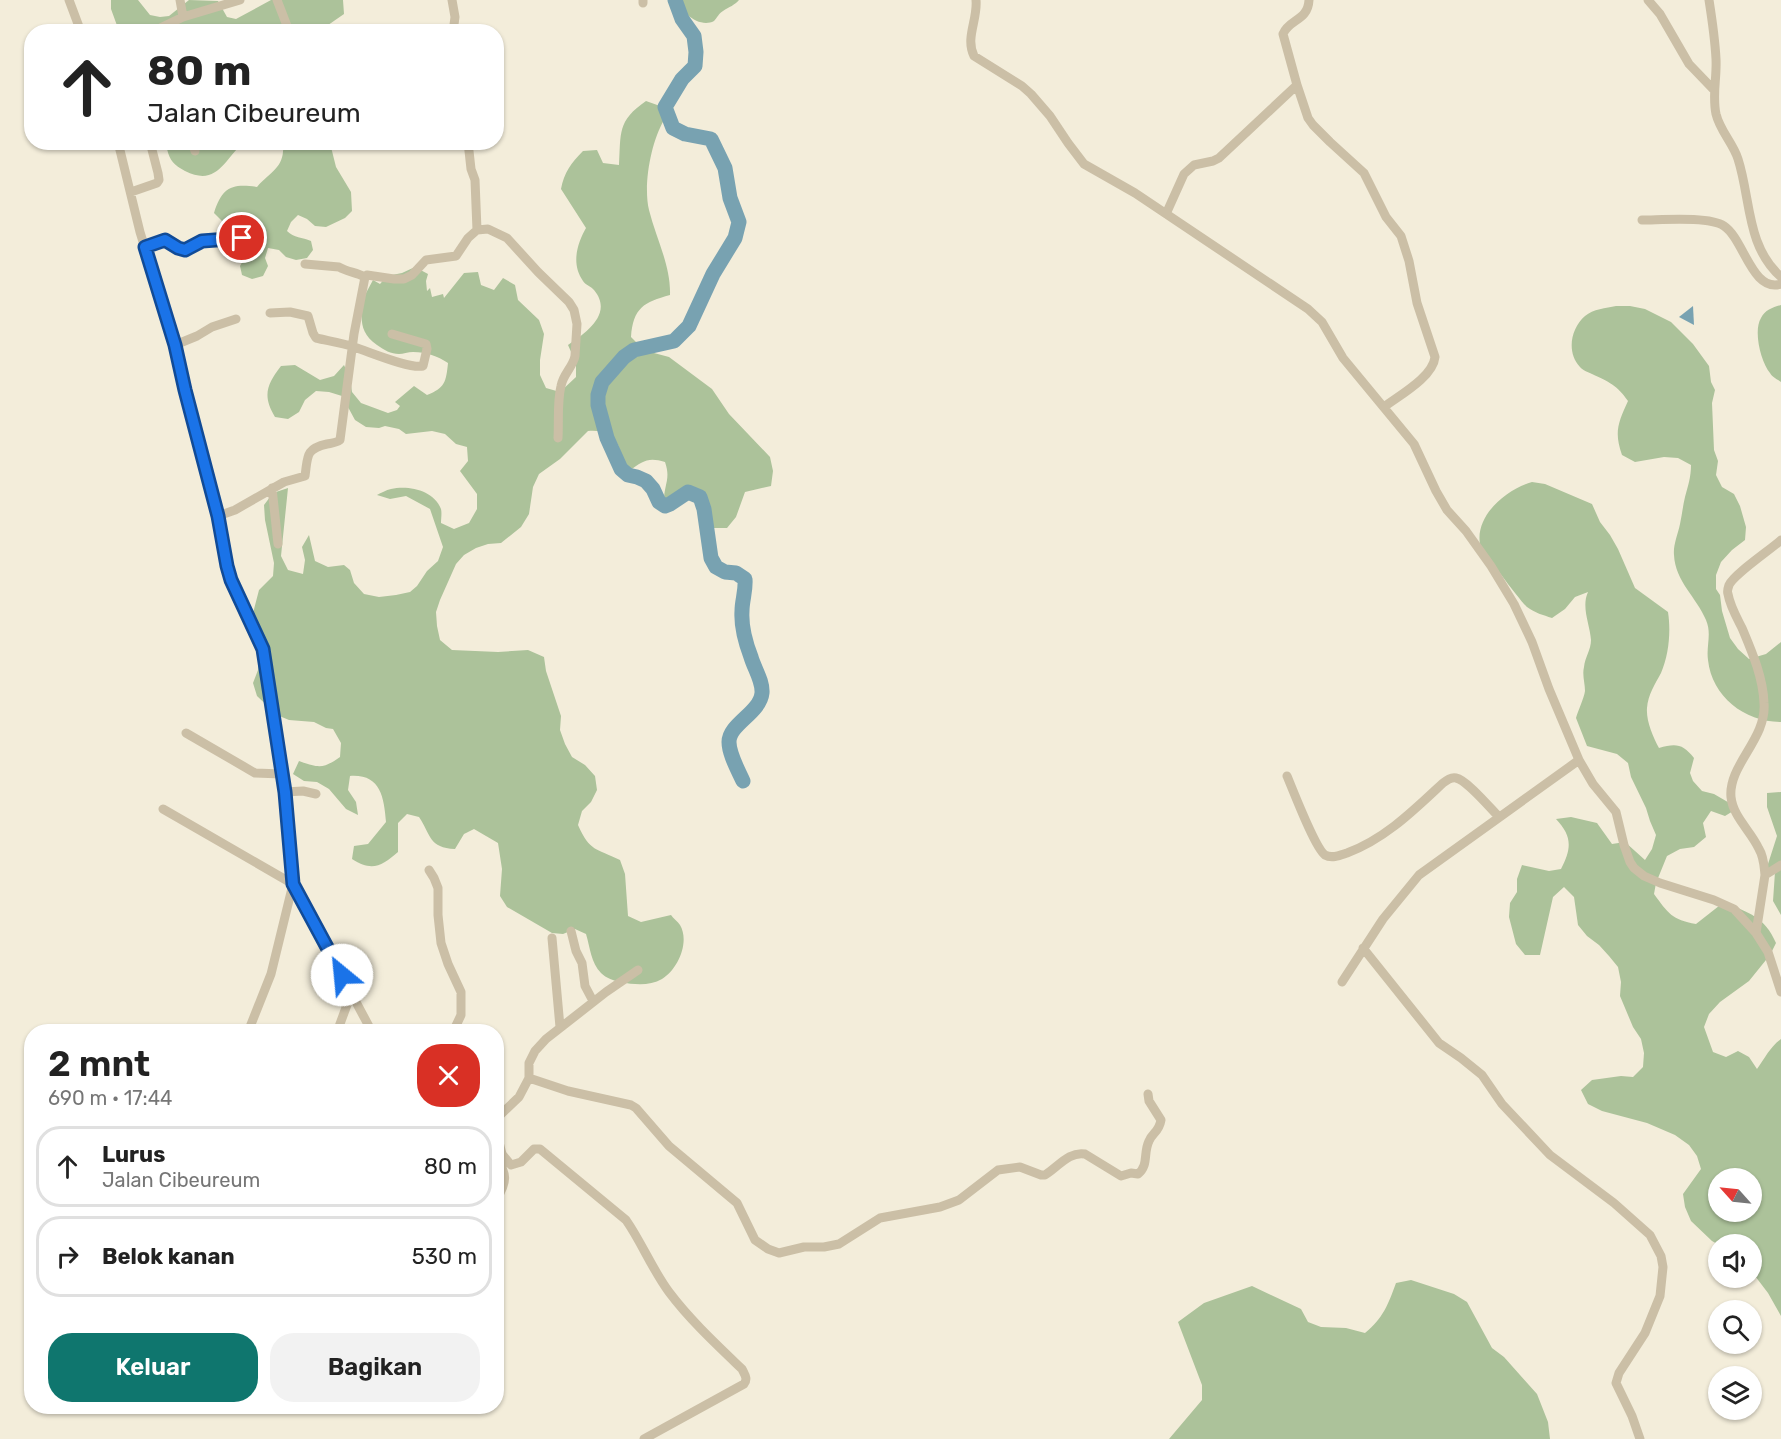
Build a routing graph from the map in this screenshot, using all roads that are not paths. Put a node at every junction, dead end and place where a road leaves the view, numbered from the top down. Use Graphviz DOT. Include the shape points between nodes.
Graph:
graph roads {
  1 [pos="180,0"];
  2 [pos="240,0"];
  3 [pos="277,0"];
  4 [pos="452,0"];
  5 [pos="976,0"];
  6 [pos="1309,0"];
  7 [pos="1648,0"];
  8 [pos="1709,0"];
  9 [pos="73,2"];
  10 [pos="183,17"];
  11 [pos="79,24"];
  12 [pos="169,24"];
  13 [pos="287,24"];
  14 [pos="454,24"];
  15 [pos="1297,85"];
  16 [pos="1713,89"];
  17 [pos="120,150"];
  18 [pos="152,150"];
  19 [pos="469,150"];
  20 [pos="131,192"];
  21 [pos="1166,214"];
  22 [pos="1642,220"];
  23 [pos="477,230"];
  24 [pos="262,237"];
  25 [pos="145,247"];
  26 [pos="305,264"];
  27 [pos="365,277"];
  28 [pos="1781,277"];
  29 [pos="1781,284"];
  30 [pos="270,313"];
  31 [pos="236,319"];
  32 [pos="392,334"];
  33 [pos="175,345"];
  34 [pos="352,346"];
  35 [pos="1384,407"];
  36 [pos="558,438"];
  37 [pos="272,488"];
  38 [pos="218,516"];
  39 [pos="1781,540"];
  40 [pos="278,544"];
  41 [pos="186,733"];
  42 [pos="1579,760"];
  43 [pos="282,774"];
  44 [pos="1287,776"];
  45 [pos="285,792"];
  46 [pos="316,794"];
  47 [pos="163,809"];
  48 [pos="1499,818"];
  49 [pos="1781,865"];
  50 [pos="429,870"];
  51 [pos="1765,875"];
  52 [pos="293,884"];
  53 [pos="571,931"];
  54 [pos="1756,933"];
  55 [pos="552,938"];
  56 [pos="1363,948"];
  57 [pos="638,970"];
  58 [pos="1342,982"];
  59 [pos="1781,992"];
  60 [pos="351,994"];
  61 [pos="593,1001"];
  62 [pos="251,1024"];
  63 [pos="341,1024"];
  64 [pos="368,1024"];
  65 [pos="457,1024"];
  66 [pos="560,1027"];
  67 [pos="529,1078"];
  68 [pos="1148,1094"];
  69 [pos="504,1111"];
  70 [pos="504,1156"];
  71 [pos="504,1169"];
  72 [pos="504,1184"];
  73 [pos="644,1439"];
  74 [pos="1640,1439"];
  1 -- 10 [label="street"];
  2 -- 10 [label="street"];
  3 -- 13 [label="street"];
  4 -- 14 [label="street"];
  5 -- 21 [label="street" via="970,44 974,56 1031,94 1084,164"];
  6 -- 15 [label="street" via="1304,15 1283,34"];
  7 -- 16 [label="street" via="1689,64"];
  8 -- 16 [label="street" via="1716,59"];
  9 -- 11 [label="street"];
  10 -- 12 [label="street"];
  15 -- 21 [label="street" via="1219,158 1189,168"];
  15 -- 35 [label="street" via="1314,125 1369,180 1386,217 1401,236 1417,303 1433,348 1434,363 1423,378"];
  16 -- 28 [label="street" via="1719,124 1738,158 1755,236 1768,264"];
  17 -- 20 [label="street"];
  18 -- 20 [label="street" via="159,180"];
  19 -- 23 [label="street" via="475,180"];
  20 -- 25 [label="street"];
  21 -- 35 [label="street" via="1308,309 1322,322 1343,358"];
  22 -- 29 [label="street" via="1703,220 1722,224 1741,246 1759,278 1770,285"];
  23 -- 27 [label="street" via="456,256 425,261 407,278"];
  23 -- 36 [label="street" via="488,229 507,238 574,310 575,356 561,385"];
  24 -- 25 [label="street" via="202,241 185,250 165,240"];
  25 -- 33 [label="street"];
  26 -- 27 [label="street" via="339,267"];
  27 -- 34 [label="street"];
  30 -- 34 [label="street" via="308,316 316,338"];
  31 -- 33 [label="street"];
  32 -- 34 [label="street" via="426,344 423,366 408,365"];
  33 -- 38 [label="street"];
  34 -- 37 [label="street" via="342,437 338,442 310,450 305,476"];
  35 -- 42 [label="street" via="1414,444 1447,510 1466,531 1514,603"];
  37 -- 38 [label="street"];
  37 -- 40 [label="street"];
  38 -- 43 [label="street" via="231,580 263,649"];
  39 -- 51 [label="street" via="1736,577 1728,590 1756,665 1765,705 1759,732 1732,782 1731,798 1760,849"];
  41 -- 43 [label="street" via="255,773"];
  42 -- 48 [label="street"];
  42 -- 54 [label="street" via="1616,812 1630,862 1639,873 1727,906"];
  43 -- 45 [label="street"];
  44 -- 48 [label="street" via="1316,843 1329,856 1371,843 1452,778 1465,783"];
  45 -- 46 [label="street"];
  45 -- 52 [label="street"];
  47 -- 52 [label="street"];
  48 -- 56 [label="street" via="1419,875"];
  49 -- 51 [label="street"];
  50 -- 65 [label="street" via="438,888 441,943 461,992 461,1015"];
  51 -- 54 [label="street"];
  52 -- 60 [label="street"];
  52 -- 62 [label="street" via="271,974"];
  53 -- 61 [label="street" via="585,986"];
  54 -- 59 [label="street" via="1768,952"];
  55 -- 66 [label="street"];
  56 -- 58 [label="street"];
  56 -- 74 [label="street" via="1439,1043 1482,1075 1502,1104 1550,1155 1650,1235 1663,1267 1660,1296 1645,1333 1616,1383"];
  57 -- 61 [label="street"];
  60 -- 63 [label="street"];
  60 -- 64 [label="street"];
  61 -- 66 [label="street"];
  66 -- 67 [label="street" via="535,1051 529,1063"];
  67 -- 68 [label="street" via="636,1108 669,1146 737,1203 755,1240 782,1254 804,1247 839,1244 880,1218 959,1200 998,1170 1020,1167 1045,1175 1079,1152 1121,1176 1138,1174 1145,1166 1149,1140 1161,1120"];
  67 -- 69 [label="street" via="519,1097"];
  70 -- 73 [label="street" via="511,1165 540,1149 626,1220 669,1292 746,1376 744,1384"];
  71 -- 72 [label="street"];
}
